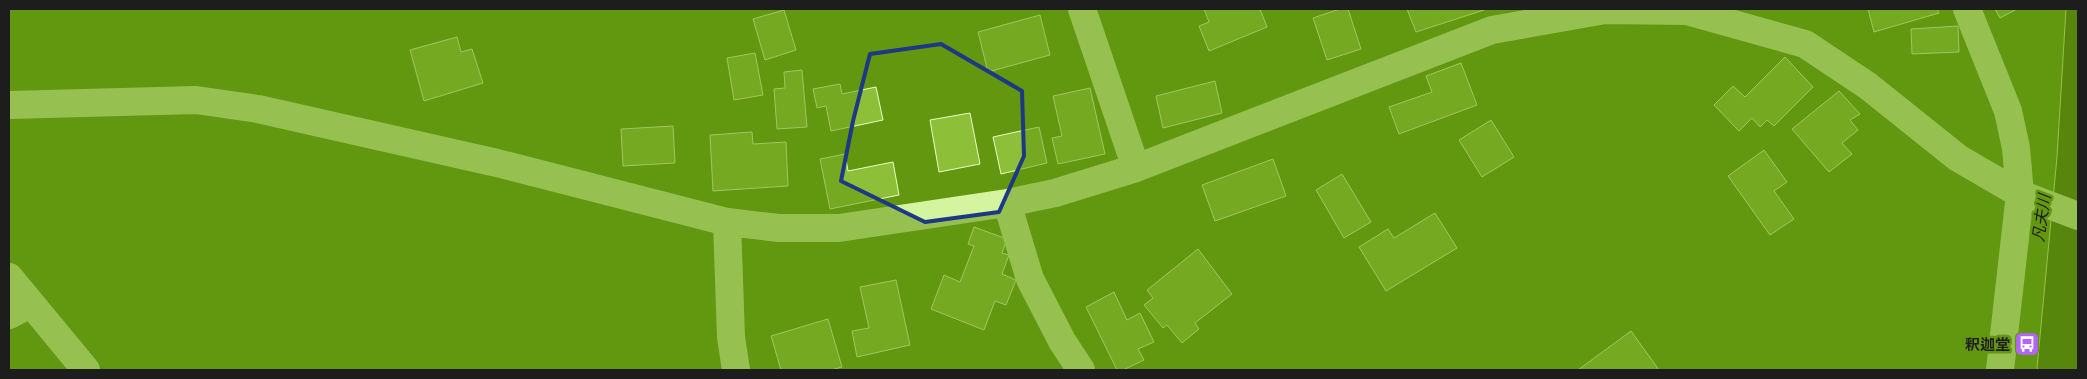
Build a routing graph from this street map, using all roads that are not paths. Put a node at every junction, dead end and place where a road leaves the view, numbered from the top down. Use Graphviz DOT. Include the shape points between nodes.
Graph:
graph roads {
  1 [pos="1082,9"];
  2 [pos="1966,9"];
  3 [pos="9,104"];
  4 [pos="1136,168"];
  5 [pos="2020,194"];
  6 [pos="1007,203"];
  7 [pos="2078,216"];
  8 [pos="727,222"];
  9 [pos="9,277"];
  10 [pos="19,309"];
  11 [pos="86,370"];
  12 [pos="736,370"];
  13 [pos="1081,370"];
  14 [pos="2000,370"];
  1 -- 4 [label="street"];
  2 -- 5 [label="street" via="2008,111 2016,148"];
  3 -- 8 [label="street" via="196,100 258,109 497,163"];
  4 -- 5 [label="street" via="1492,30 1605,10 1687,11 1805,44 1868,86 1958,158"];
  4 -- 6 [label="street" via="1055,194"];
  5 -- 7 [label="street"];
  5 -- 14 [label="street"];
  6 -- 8 [label="street" via="838,228 779,228"];
  6 -- 13 [label="street" via="1030,279"];
  8 -- 12 [label="street"];
  9 -- 10 [label="street"];
  10 -- 11 [label="street"];
}
